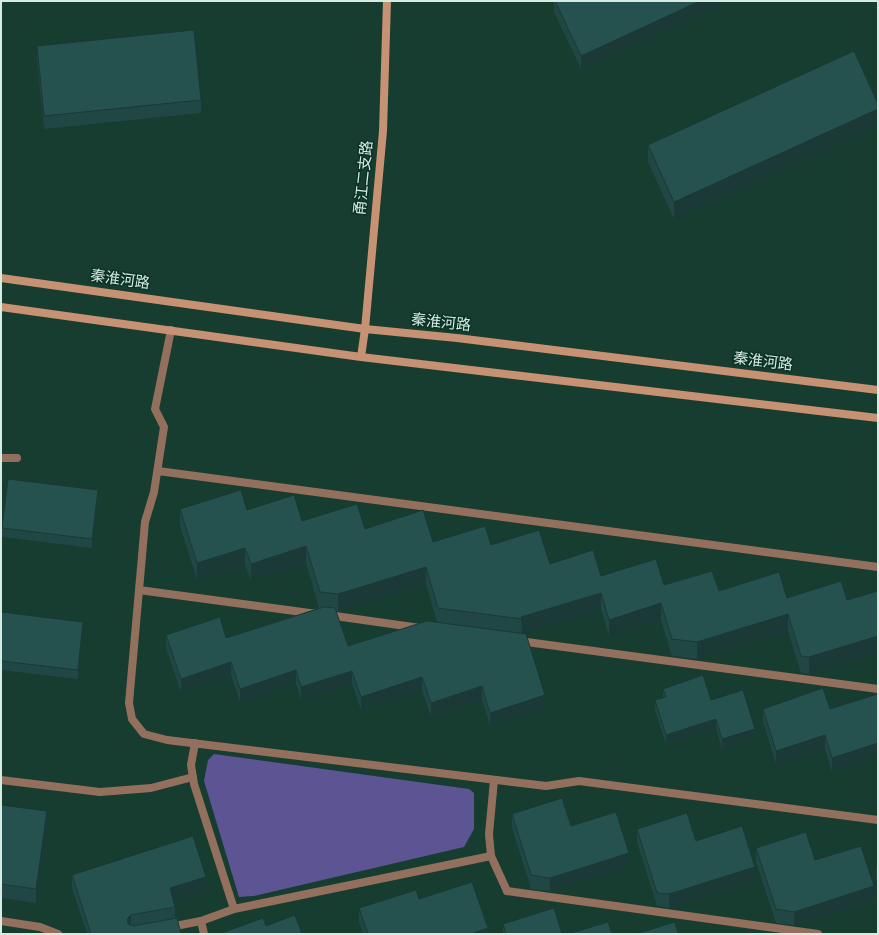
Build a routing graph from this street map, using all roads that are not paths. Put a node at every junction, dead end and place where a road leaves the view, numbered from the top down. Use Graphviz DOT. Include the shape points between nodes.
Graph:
graph roads {
  1 [pos="387,1"];
  2 [pos="1,278"];
  3 [pos="1,307"];
  4 [pos="365,328"];
  5 [pos="171,330"];
  6 [pos="361,357"];
  7 [pos="878,390"];
  8 [pos="878,418"];
  9 [pos="1,458"];
  10 [pos="17,458"];
  11 [pos="158,472"];
  12 [pos="878,568"];
  13 [pos="139,590"];
  14 [pos="431,629"];
  15 [pos="510,640"];
  16 [pos="878,689"];
  17 [pos="195,743"];
  18 [pos="192,777"];
  19 [pos="1,780"];
  20 [pos="494,780"];
  21 [pos="878,820"];
  22 [pos="490,856"];
  23 [pos="234,909"];
  24 [pos="1,921"];
  25 [pos="201,921"];
  26 [pos="163,928"];
  27 [pos="58,934"];
  28 [pos="204,934"];
  29 [pos="818,934"];
  1 -- 4 [label="main road, 甬江二支路" via="383,131"];
  2 -- 4 [label="main road, 秦淮河路"];
  3 -- 5 [label="main road"];
  4 -- 6 [label="main road, 甬江二支路"];
  4 -- 7 [label="main road, 秦淮河路"];
  5 -- 6 [label="main road"];
  5 -- 11 [label="street" via="155,409 164,427"];
  6 -- 8 [label="main road"];
  9 -- 10 [label="street"];
  11 -- 12 [label="street"];
  11 -- 13 [label="street" via="145,522"];
  13 -- 14 [label="street"];
  13 -- 17 [label="street" via="129,703 132,720 144,734"];
  15 -- 16 [label="street"];
  17 -- 18 [label="street" via="191,765"];
  17 -- 20 [label="street"];
  18 -- 19 [label="street" via="151,788 100,792"];
  18 -- 23 [label="street"];
  20 -- 21 [label="street" via="546,786 579,781"];
  20 -- 22 [label="street" via="489,834"];
  22 -- 23 [label="street"];
  22 -- 29 [label="street" via="507,891"];
  23 -- 25 [label="street"];
  24 -- 27 [label="street" via="40,927"];
  25 -- 26 [label="street"];
  25 -- 28 [label="street"];
}
